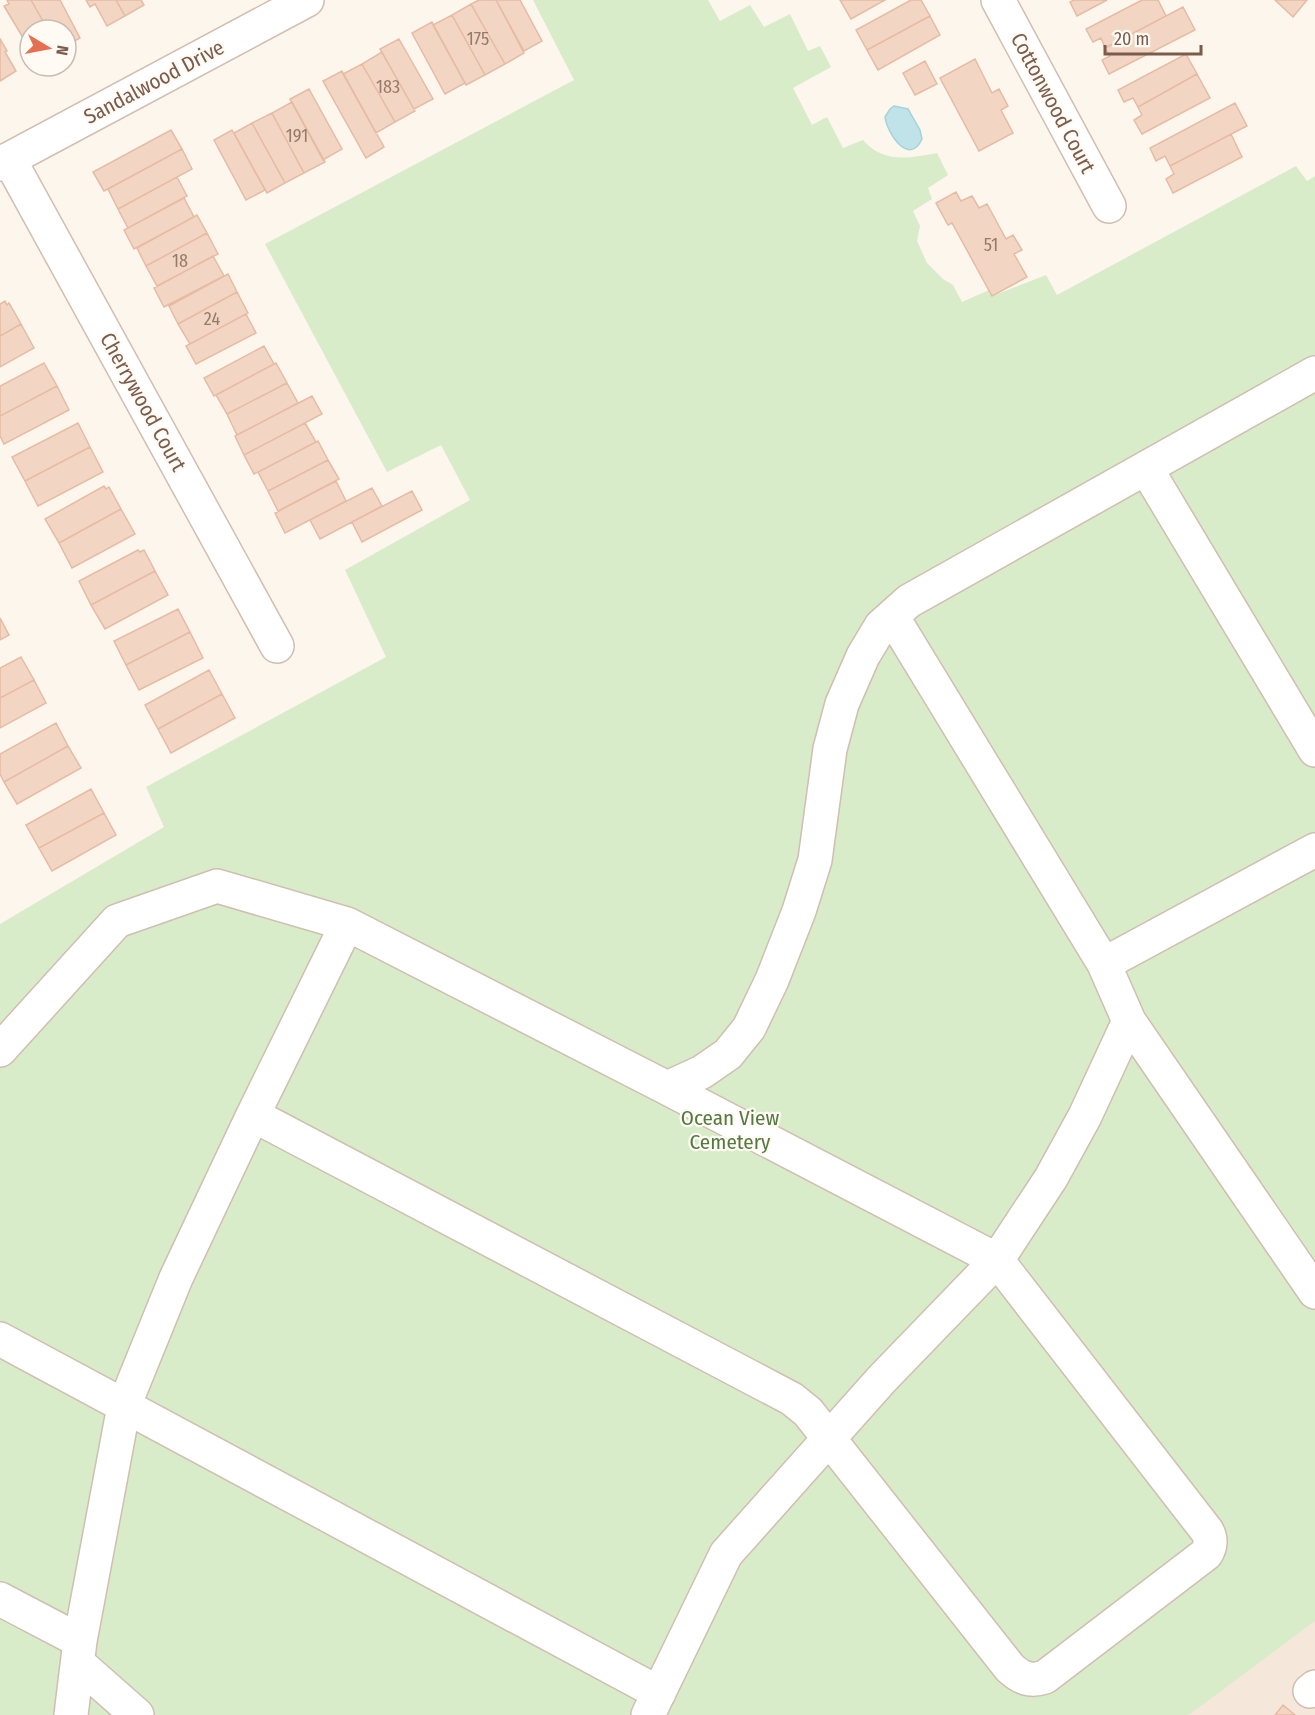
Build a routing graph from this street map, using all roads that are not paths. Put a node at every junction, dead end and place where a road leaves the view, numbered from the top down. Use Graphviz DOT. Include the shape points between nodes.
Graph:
graph roads {
  1 [pos="307,0"];
  2 [pos="998,0"];
  3 [pos="4,162"];
  4 [pos="1109,206"];
  5 [pos="1315,373"];
  6 [pos="1146,468"];
  7 [pos="892,616"];
  8 [pos="277,646"];
  9 [pos="1315,750"];
  10 [pos="1315,850"];
  11 [pos="347,924"];
  12 [pos="1104,964"];
  13 [pos="1129,1021"];
  14 [pos="0,1050"];
  15 [pos="667,1088"];
  16 [pos="253,1115"];
  17 [pos="997,1260"];
  18 [pos="1315,1292"];
  19 [pos="0,1339"];
  20 [pos="123,1406"];
  21 [pos="829,1438"];
  22 [pos="0,1599"];
  23 [pos="79,1652"];
  24 [pos="653,1704"];
  25 [pos="71,1715"];
  26 [pos="137,1715"];
  1 -- 3 [label="street, Sandalwood Drive"];
  2 -- 4 [label="street, Cottonwood Court"];
  3 -- 8 [label="street, Cherrywood Court"];
  5 -- 6 [label="street"];
  6 -- 7 [label="street" via="909,601"];
  6 -- 9 [label="street"];
  7 -- 12 [label="street"];
  7 -- 15 [label="street" via="881,626 863,656 842,704 831,749 815,860 772,980 748,1028 728,1054 702,1072"];
  10 -- 12 [label="street"];
  11 -- 14 [label="street" via="217,886 117,921"];
  11 -- 15 [label="street"];
  11 -- 16 [label="street"];
  12 -- 13 [label="street"];
  13 -- 17 [label="street" via="1051,1178"];
  13 -- 18 [label="street"];
  15 -- 17 [label="street"];
  16 -- 20 [label="street" via="176,1278"];
  16 -- 21 [label="street" via="792,1399"];
  17 -- 21 [label="street"];
  17 -- 21 [label="street" via="1207,1531 1210,1547 1206,1554 1045,1677 1026,1679 1010,1668"];
  19 -- 20 [label="street"];
  20 -- 23 [label="street"];
  20 -- 24 [label="street"];
  21 -- 24 [label="street" via="726,1554"];
  22 -- 23 [label="street"];
  23 -- 25 [label="street"];
  23 -- 26 [label="street"];
}
